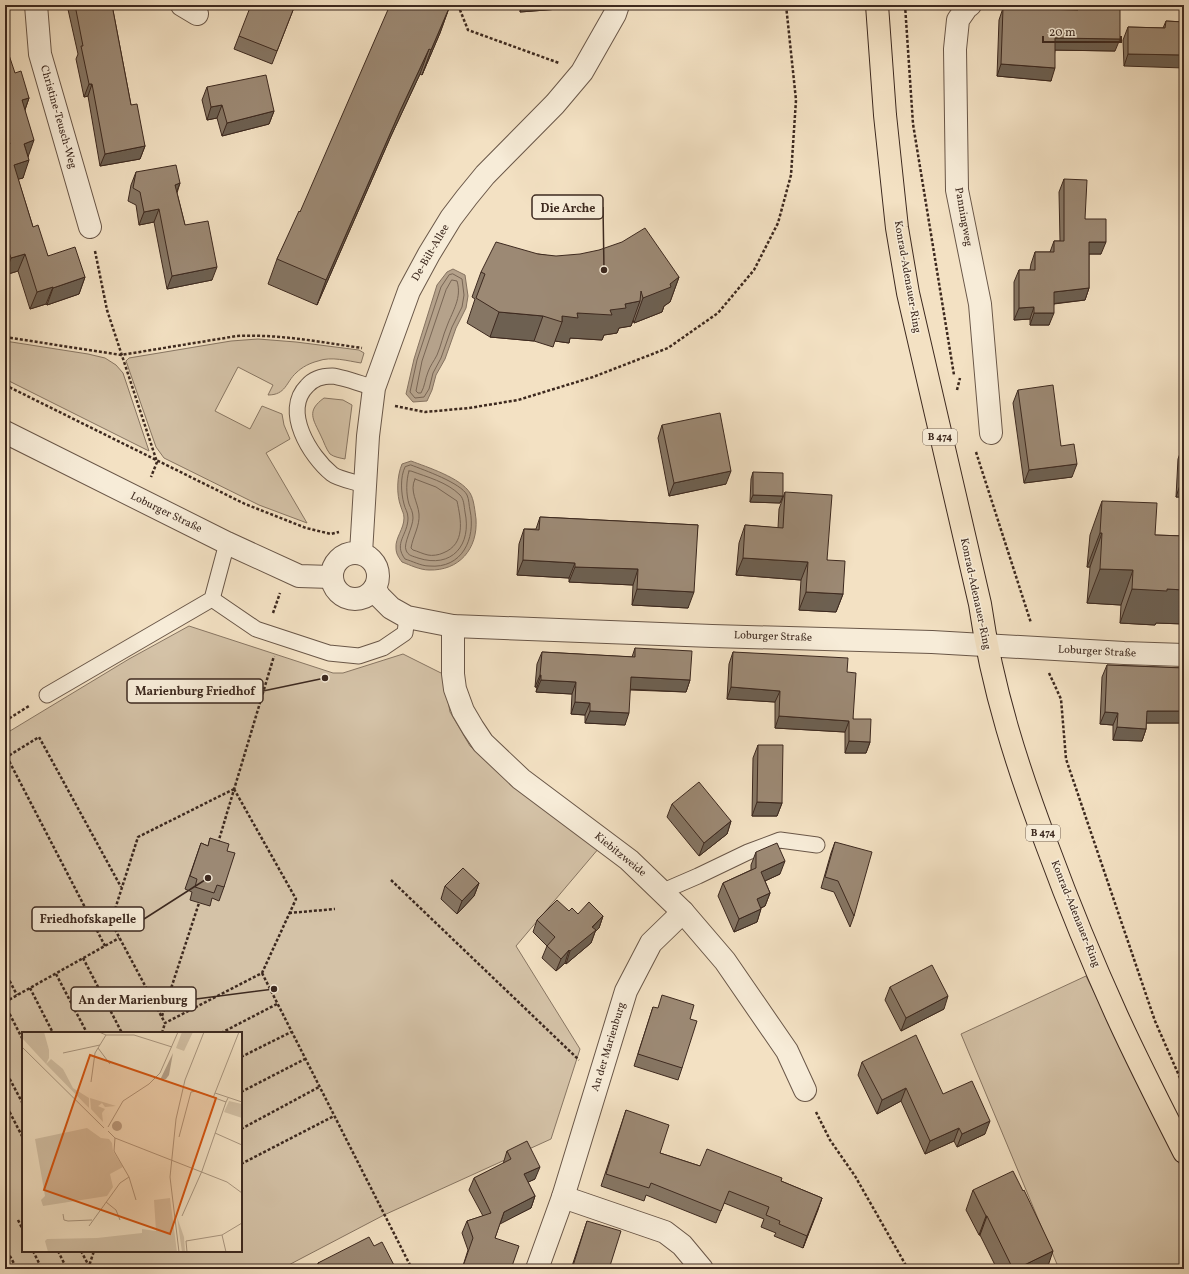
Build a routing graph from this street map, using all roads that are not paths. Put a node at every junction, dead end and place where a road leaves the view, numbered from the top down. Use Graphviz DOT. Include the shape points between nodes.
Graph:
graph roads {
  1 [pos="36,5"];
  2 [pos="618,5"];
  3 [pos="877,5"];
  4 [pos="970,5"];
  5 [pos="90,227"];
  6 [pos="374,388"];
  7 [pos="5,432"];
  8 [pos="991,433"];
  9 [pos="364,484"];
  10 [pos="227,543"];
  11 [pos="361,553"];
  12 [pos="331,576"];
  13 [pos="375,588"];
  14 [pos="212,599"];
  15 [pos="407,617"];
  16 [pos="453,626"];
  17 [pos="986,645"];
  18 [pos="1184,655"];
  19 [pos="47,695"];
  20 [pos="817,845"];
  21 [pos="661,892"];
  22 [pos="683,912"];
  23 [pos="805,1090"];
  24 [pos="1184,1152"];
  25 [pos="563,1197"];
  26 [pos="537,1269"];
  27 [pos="702,1269"];
  1 -- 5 [label="street, Christine-Teusch-Weg" via="40,54"];
  2 -- 6 [label="street, De-Bilt-Allee" via="582,72 555,104 485,175 452,218 429,254 409,291"];
  3 -- 17 [label="main road, Konrad-Adenauer-Ring / B 474" via="897,228 908,293 980,604"];
  4 -- 8 [label="street, Panningweg" via="958,20 955,49 957,190 980,304"];
  6 -- 9 [label="street, De-Bilt-Allee"];
  6 -- 9 [label="lane" via="333,376 321,378 311,382 302,391 297,410 304,438 333,475"];
  7 -- 10 [label="street, Loburger Straße"];
  9 -- 11 [label="street, De-Bilt-Allee"];
  10 -- 12 [label="street, Loburger Straße" via="299,576"];
  10 -- 14 [label="lane"];
  11 -- 12 [label="street" via="354,552 340,557 332,569"];
  11 -- 13 [label="street" via="377,567"];
  12 -- 13 [label="street" via="337,590 349,598 363,597"];
  13 -- 15 [label="street, Loburger Straße" via="391,608"];
  14 -- 15 [label="lane" via="256,629 329,654 359,656 383,648 405,633"];
  14 -- 19 [label="lane"];
  15 -- 16 [label="street, Loburger Straße"];
  16 -- 17 [label="street, Loburger Straße"];
  16 -- 21 [label="street, Kiebitzweide" via="455,689 463,711 483,743 520,779 628,860"];
  17 -- 18 [label="street, Loburger Straße" via="1124,654"];
  17 -- 24 [label="main road, Konrad-Adenauer-Ring / B 474" via="1000,706 1029,798 1055,868 1117,1016"];
  20 -- 21 [label="lane" via="780,840"];
  21 -- 22 [label="street, Kiebitzweide"];
  22 -- 23 [label="street, Kiebitzweide" via="734,973 787,1051"];
  22 -- 25 [label="street, An der Marienburg" via="651,943 626,991"];
  25 -- 26 [label="street, An der Marienburg"];
  25 -- 27 [label="street" via="665,1232 682,1245"];
}
